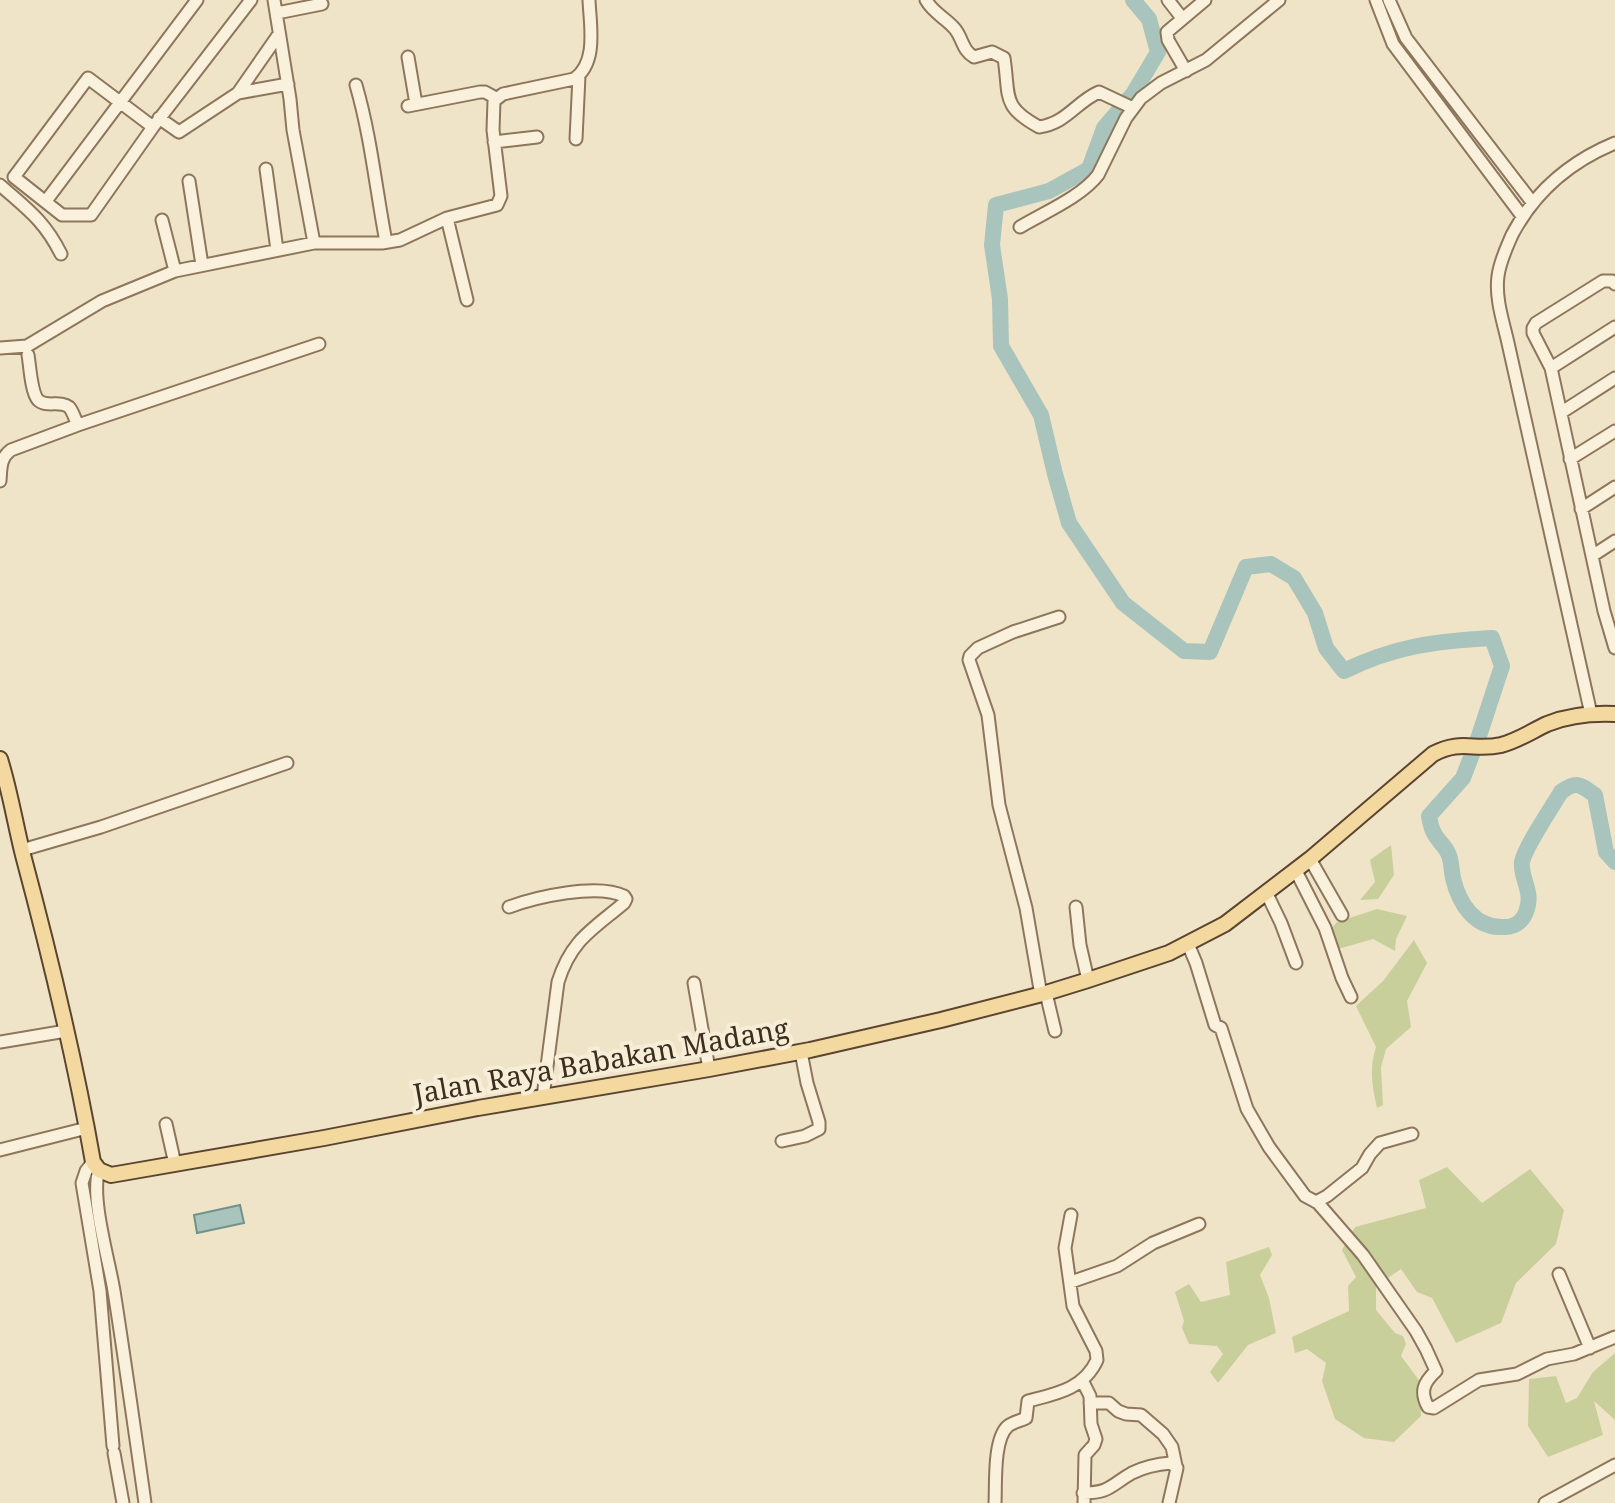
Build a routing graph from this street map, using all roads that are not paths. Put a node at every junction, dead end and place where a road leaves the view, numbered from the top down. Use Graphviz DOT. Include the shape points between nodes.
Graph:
graph roads {
  1 [pos="197,0"];
  2 [pos="251,0"];
  3 [pos="274,0"];
  4 [pos="589,0"];
  5 [pos="926,0"];
  6 [pos="1168,0"];
  7 [pos="1205,0"];
  8 [pos="1279,0"];
  9 [pos="1376,0"];
  10 [pos="1389,0"];
  11 [pos="322,4"];
  12 [pos="277,13"];
  13 [pos="1182,18"];
  14 [pos="279,34"];
  15 [pos="408,57"];
  16 [pos="1186,71"];
  17 [pos="579,76"];
  18 [pos="288,84"];
  19 [pos="356,85"];
  20 [pos="238,93"];
  21 [pos="496,98"];
  22 [pos="120,102"];
  23 [pos="1130,107"];
  24 [pos="156,122"];
  25 [pos="537,137"];
  26 [pos="576,139"];
  27 [pos="494,142"];
  28 [pos="1615,143"];
  29 [pos="266,169"];
  30 [pos="189,181"];
  31 [pos="0,185"];
  32 [pos="46,201"];
  33 [pos="1532,202"];
  34 [pos="1522,216"];
  35 [pos="447,218"];
  36 [pos="162,220"];
  37 [pos="1020,227"];
  38 [pos="386,242"];
  39 [pos="314,243"];
  40 [pos="277,250"];
  41 [pos="61,254"];
  42 [pos="202,265"];
  43 [pos="175,271"];
  44 [pos="1615,284"];
  45 [pos="467,300"];
  46 [pos="1615,327"];
  47 [pos="319,344"];
  48 [pos="0,348"];
  49 [pos="28,350"];
  50 [pos="1551,368"];
  51 [pos="1615,378"];
  52 [pos="1562,412"];
  53 [pos="78,425"];
  54 [pos="1615,431"];
  55 [pos="1570,459"];
  56 [pos="0,481"];
  57 [pos="1615,487"];
  58 [pos="1581,509"];
  59 [pos="1615,541"];
  60 [pos="1592,556"];
  61 [pos="1615,604"];
  62 [pos="1604,611"];
  63 [pos="1059,617"];
  64 [pos="1615,648"];
  65 [pos="1591,714"];
  66 [pos="1615,714"];
  67 [pos="0,759"];
  68 [pos="287,763"];
  69 [pos="22,850"];
  70 [pos="1310,859"];
  71 [pos="1296,871"];
  72 [pos="1266,892"];
  73 [pos="509,907"];
  74 [pos="1076,907"];
  75 [pos="1342,915"];
  76 [pos="1188,944"];
  77 [pos="1296,963"];
  78 [pos="1088,980"];
  79 [pos="694,983"];
  80 [pos="1043,994"];
  81 [pos="1351,997"];
  82 [pos="66,1031"];
  83 [pos="1055,1031"];
  84 [pos="0,1042"];
  85 [pos="801,1052"];
  86 [pos="709,1069"];
  87 [pos="543,1097"];
  88 [pos="166,1124"];
  89 [pos="87,1128"];
  90 [pos="1412,1134"];
  91 [pos="782,1141"];
  92 [pos="0,1150"];
  93 [pos="175,1164"];
  94 [pos="93,1168"];
  95 [pos="1316,1202"];
  96 [pos="1071,1215"];
  97 [pos="1199,1224"];
  98 [pos="1559,1274"];
  99 [pos="1071,1282"];
  100 [pos="1615,1337"];
  101 [pos="1590,1348"];
  102 [pos="1082,1380"];
  103 [pos="1090,1403"];
  104 [pos="1615,1465"];
  105 [pos="1176,1466"];
  106 [pos="1084,1498"];
  107 [pos="123,1503"];
  108 [pos="145,1503"];
  109 [pos="995,1503"];
  110 [pos="1169,1503"];
  111 [pos="1545,1503"];
  1 -- 22 [label="street"];
  2 -- 24 [label="street"];
  3 -- 12 [label="street"];
  4 -- 17 [label="street" via="590,52"];
  5 -- 23 [label="street" via="956,30 967,53 974,57 992,52 1004,58 1009,101 1025,120 1046,126 1066,118 1096,93"];
  6 -- 13 [label="street"];
  7 -- 13 [label="street"];
  8 -- 16 [label="street"];
  9 -- 34 [label="street" via="1393,44"];
  10 -- 33 [label="street" via="1406,38"];
  11 -- 12 [label="street"];
  12 -- 14 [label="street"];
  13 -- 16 [label="street" via="1167,35"];
  14 -- 18 [label="street"];
  14 -- 20 [label="street"];
  15 -- 21 [label="street" via="412,105 480,92"];
  16 -- 23 [label="street"];
  17 -- 21 [label="street"];
  17 -- 26 [label="street"];
  18 -- 20 [label="street"];
  18 -- 39 [label="street"];
  19 -- 38 [label="street"];
  20 -- 24 [label="street" via="179,132"];
  21 -- 27 [label="street"];
  22 -- 24 [label="street"];
  22 -- 32 [label="street"];
  22 -- 32 [label="street" via="88,78 14,177"];
  23 -- 37 [label="street" via="1093,181"];
  24 -- 32 [label="street" via="91,215 62,215"];
  25 -- 27 [label="street"];
  27 -- 35 [label="street" via="500,202"];
  28 -- 33 [label="street" via="1571,165"];
  29 -- 40 [label="street"];
  30 -- 42 [label="street"];
  31 -- 41 [label="street" via="42,222"];
  33 -- 34 [label="street"];
  34 -- 65 [label="street" via="1502,258 1499,303"];
  35 -- 38 [label="street"];
  35 -- 45 [label="street"];
  36 -- 43 [label="street"];
  38 -- 39 [label="street"];
  39 -- 40 [label="street"];
  40 -- 42 [label="street"];
  42 -- 43 [label="street"];
  43 -- 49 [label="street" via="102,301"];
  44 -- 50 [label="street" via="1603,281 1536,323 1535,339"];
  46 -- 50 [label="street"];
  47 -- 53 [label="street"];
  48 -- 49 [label="street"];
  49 -- 53 [label="street" via="37,399 66,405"];
  50 -- 52 [label="street"];
  51 -- 52 [label="street"];
  52 -- 55 [label="street"];
  53 -- 56 [label="street" via="8,452 1,462"];
  54 -- 55 [label="street"];
  55 -- 58 [label="street"];
  57 -- 58 [label="street"];
  58 -- 60 [label="street"];
  59 -- 60 [label="street"];
  60 -- 62 [label="street"];
  61 -- 62 [label="street"];
  62 -- 64 [label="street"];
  63 -- 80 [label="street" via="978,648 969,660 991,727 999,805"];
  65 -- 66 [label="main road"];
  65 -- 70 [label="main road, Jalan Raya Babakan Madang" via="1549,723 1506,744 1450,746 1433,754"];
  67 -- 69 [label="main road"];
  68 -- 69 [label="street"];
  69 -- 82 [label="main road"];
  70 -- 71 [label="main road, Jalan Raya Babakan Madang"];
  70 -- 75 [label="street"];
  71 -- 72 [label="main road, Jalan Raya Babakan Madang"];
  71 -- 81 [label="street"];
  72 -- 76 [label="main road, Jalan Raya Babakan Madang"];
  72 -- 77 [label="street"];
  73 -- 87 [label="street" via="572,892 614,892 626,899 575,945 563,966"];
  74 -- 78 [label="street"];
  76 -- 78 [label="main road, Jalan Raya Babakan Madang"];
  76 -- 95 [label="street" via="1247,1109 1277,1160"];
  78 -- 80 [label="main road, Jalan Raya Babakan Madang"];
  79 -- 86 [label="street"];
  80 -- 83 [label="street"];
  80 -- 85 [label="main road, Jalan Raya Babakan Madang"];
  82 -- 84 [label="street"];
  82 -- 89 [label="main road"];
  85 -- 86 [label="main road, Jalan Raya Babakan Madang"];
  85 -- 91 [label="street" via="819,1129"];
  86 -- 87 [label="main road, Jalan Raya Babakan Madang"];
  87 -- 93 [label="main road, Jalan Raya Babakan Madang"];
  88 -- 93 [label="street"];
  89 -- 92 [label="street"];
  89 -- 94 [label="main road"];
  90 -- 95 [label="street" via="1380,1143 1362,1168"];
  93 -- 94 [label="main road, Jalan Raya Babakan Madang" via="111,1175"];
  94 -- 107 [label="street" via="82,1183 83,1198 100,1291 113,1449"];
  94 -- 108 [label="street"];
  95 -- 101 [label="street" via="1363,1255 1426,1349 1436,1371 1423,1389 1428,1407 1479,1380 1517,1374 1547,1359"];
  96 -- 99 [label="street" via="1065,1241"];
  97 -- 99 [label="street" via="1153,1243 1117,1266"];
  98 -- 101 [label="street"];
  99 -- 102 [label="street" via="1073,1306 1096,1351 1093,1369"];
  100 -- 101 [label="street"];
  102 -- 103 [label="street"];
  102 -- 109 [label="street" via="1063,1392 1028,1401 1026,1418 1003,1433"];
  103 -- 105 [label="street" via="1109,1403 1118,1411 1142,1416 1172,1447"];
  103 -- 106 [label="street" via="1096,1439 1085,1455"];
  104 -- 111 [label="street"];
  105 -- 106 [label="street" via="1144,1468"];
  105 -- 110 [label="street"];
}
